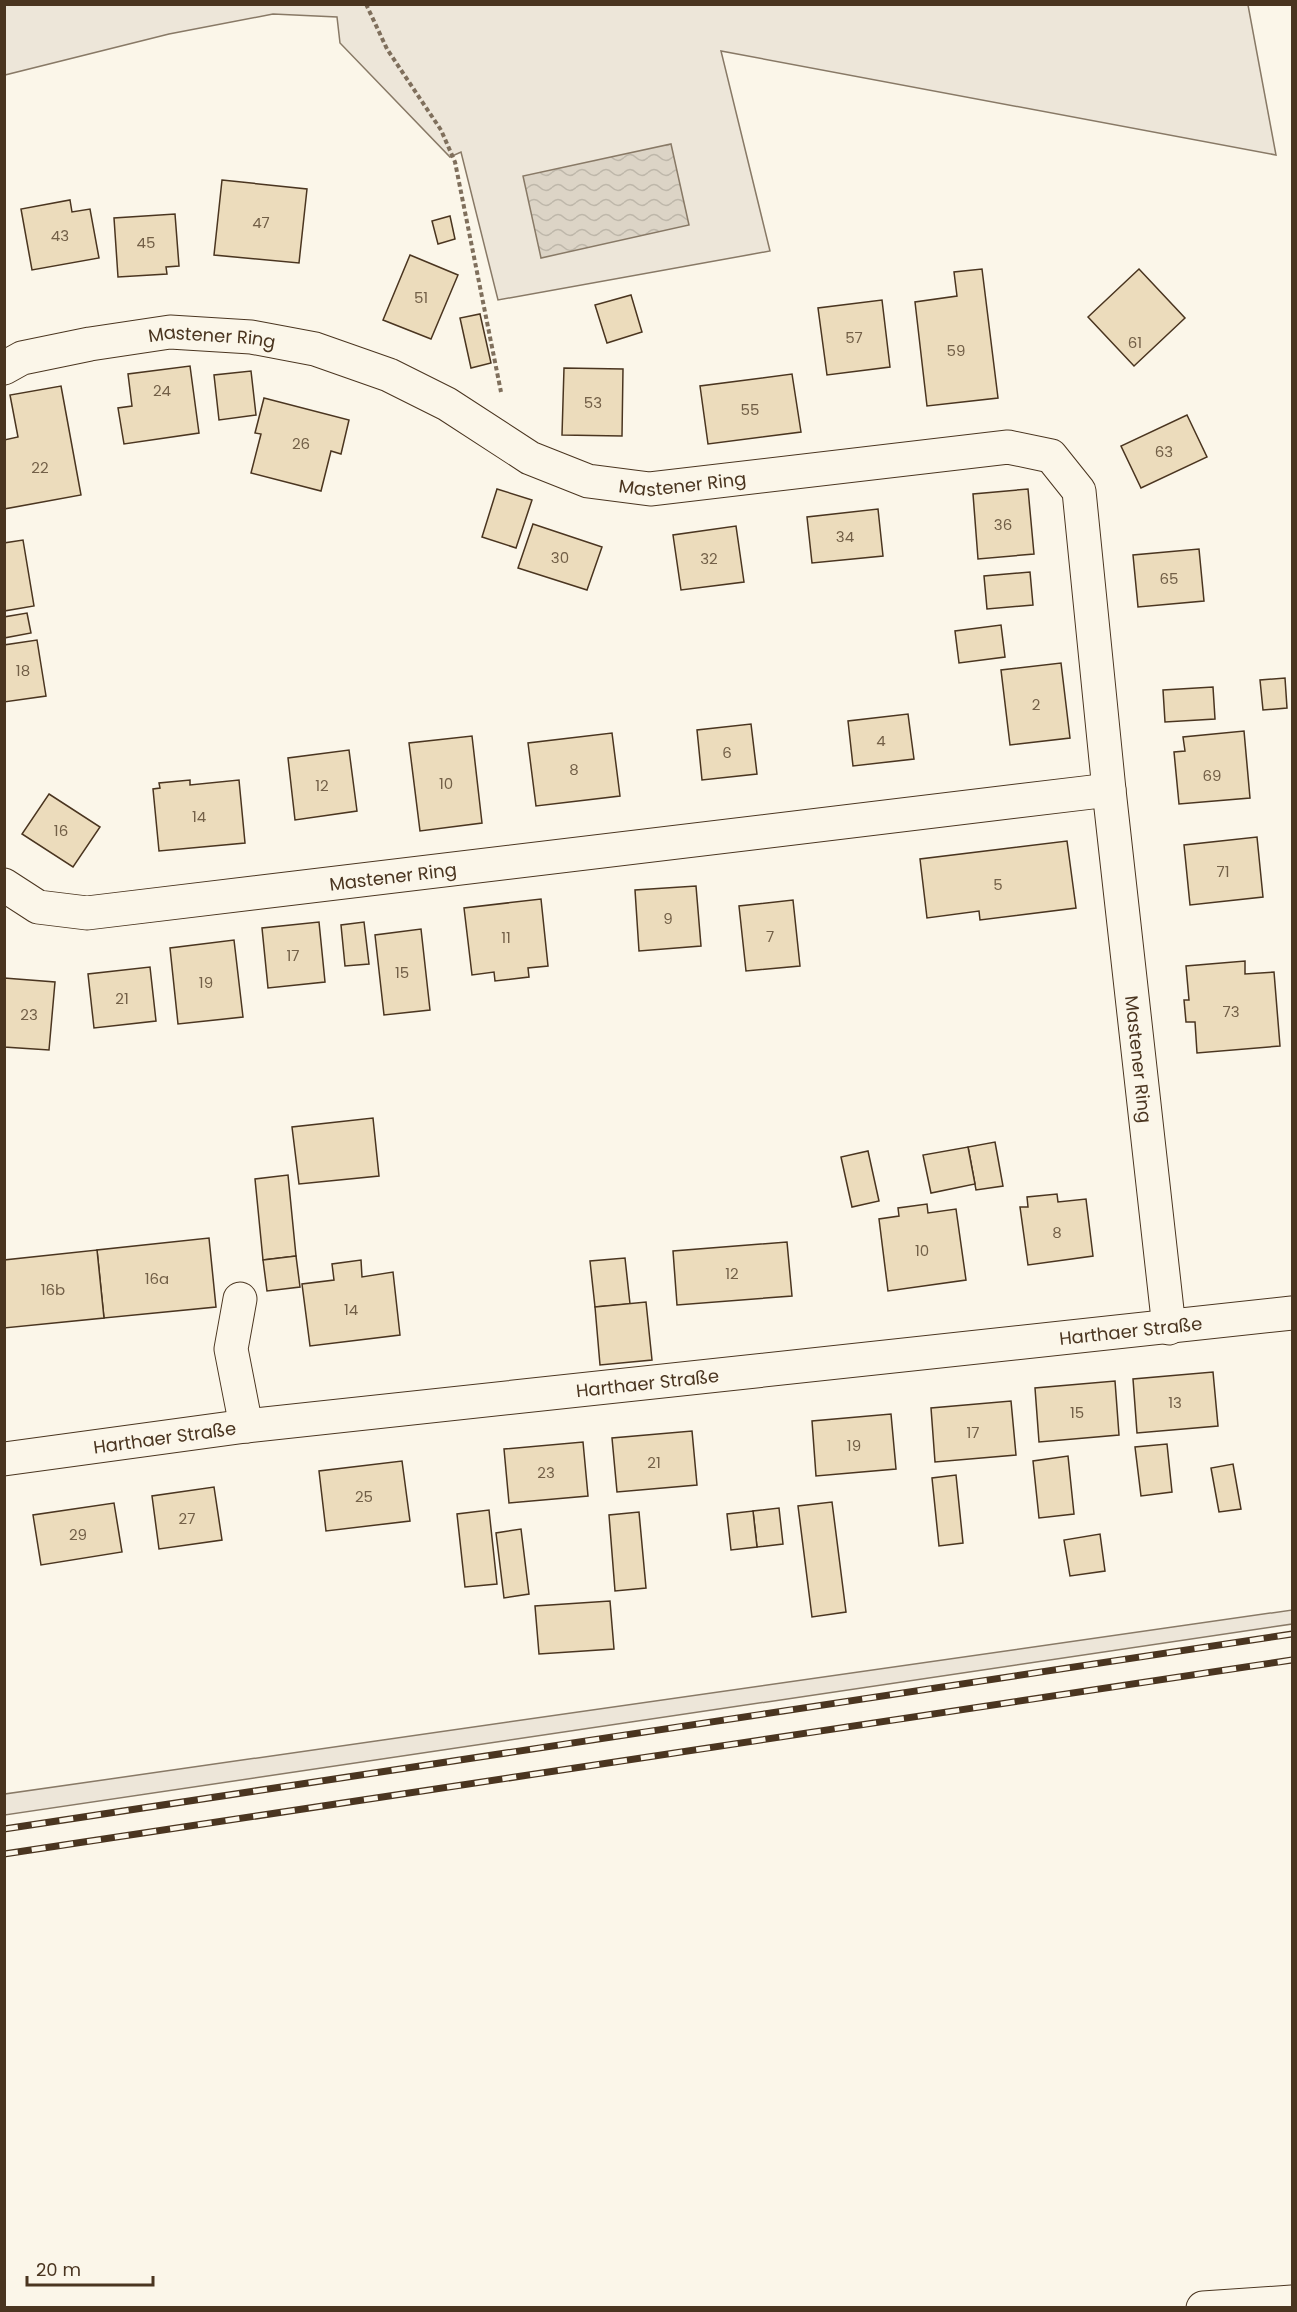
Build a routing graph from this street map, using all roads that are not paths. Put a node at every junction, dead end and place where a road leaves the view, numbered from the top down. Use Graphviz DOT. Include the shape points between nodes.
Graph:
graph roads {
  1 [pos="4,368"];
  2 [pos="1109,790"];
  3 [pos="4,885"];
  4 [pos="240,1299"];
  5 [pos="1293,1313"];
  6 [pos="1169,1328"];
  7 [pos="246,1426"];
  8 [pos="4,1459"];
  9 [pos="1293,2302"];
  10 [pos="1203,2307"];
  1 -- 2 [label="street, Mastener Ring" via="22,358 170,332 251,337 315,349 389,375 447,404 530,458 588,481 650,489 1008,447 1051,456 1079,491"];
  2 -- 3 [label="street, Mastener Ring" via="87,913 38,907"];
  2 -- 6 [label="street, Mastener Ring"];
  4 -- 7 [label="street" via="231,1349"];
  5 -- 6 [label="street, Harthaer Straße"];
  6 -- 7 [label="street, Harthaer Straße"];
  7 -- 8 [label="street, Harthaer Straße"];
  9 -- 10 [label="street"];
}
